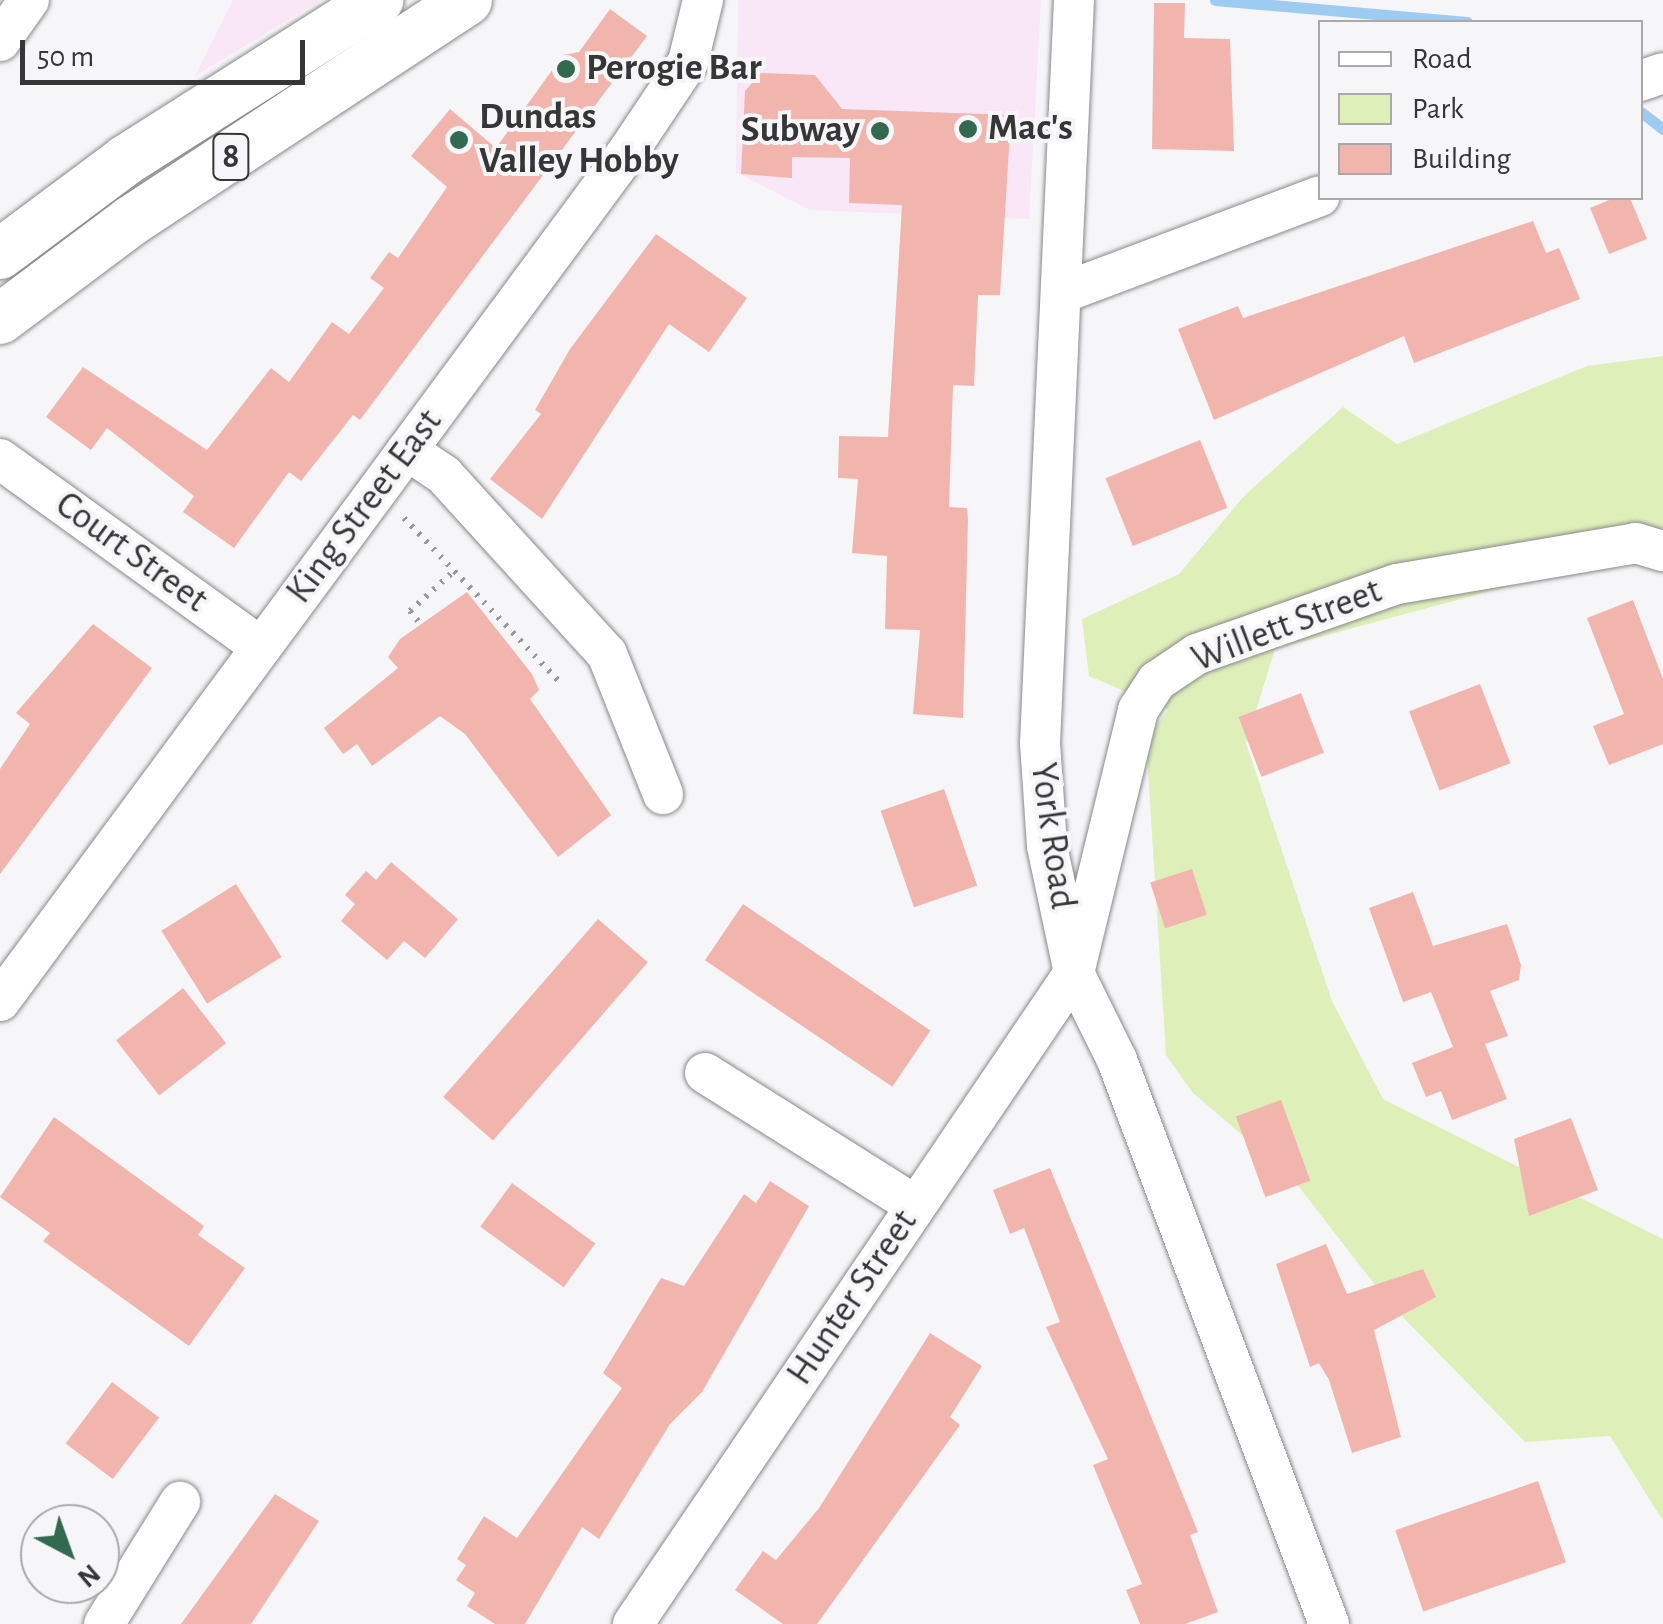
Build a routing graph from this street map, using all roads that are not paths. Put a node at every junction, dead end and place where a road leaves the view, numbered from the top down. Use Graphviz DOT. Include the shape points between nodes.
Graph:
graph roads {
  1 [pos="29,0"];
  2 [pos="378,0"];
  3 [pos="467,0"];
  4 [pos="703,0"];
  5 [pos="1074,0"];
  6 [pos="0,41"];
  7 [pos="1318,197"];
  8 [pos="0,254"];
  9 [pos="1065,292"];
  10 [pos="0,320"];
  11 [pos="407,450"];
  12 [pos="0,459"];
  13 [pos="1663,551"];
  14 [pos="261,647"];
  15 [pos="663,794"];
  16 [pos="1074,973"];
  17 [pos="0,1001"];
  18 [pos="705,1072"];
  19 [pos="916,1205"];
  20 [pos="180,1502"];
  21 [pos="104,1624"];
  22 [pos="633,1624"];
  23 [pos="1329,1624"];
  1 -- 6 [label="street"];
  2 -- 8 [label="main road, 8" via="126,160"];
  3 -- 10 [label="main road, 8" via="130,221"];
  4 -- 11 [label="street, King Street East" via="688,62"];
  5 -- 9 [label="street, York Road"];
  7 -- 9 [label="street"];
  9 -- 16 [label="street, York Road" via="1040,743 1047,846"];
  11 -- 14 [label="street, King Street East"];
  11 -- 15 [label="street" via="444,475 607,654"];
  12 -- 14 [label="street, Court Street"];
  13 -- 16 [label="street, Willett Street" via="1636,543 1396,584 1197,654 1158,681 1138,710"];
  14 -- 17 [label="street, King Street East"];
  16 -- 19 [label="street, Hunter Street"];
  16 -- 23 [label="street, York Road" via="1117,1060"];
  18 -- 19 [label="street"];
  19 -- 22 [label="street, Hunter Street"];
  20 -- 21 [label="street"];
}
